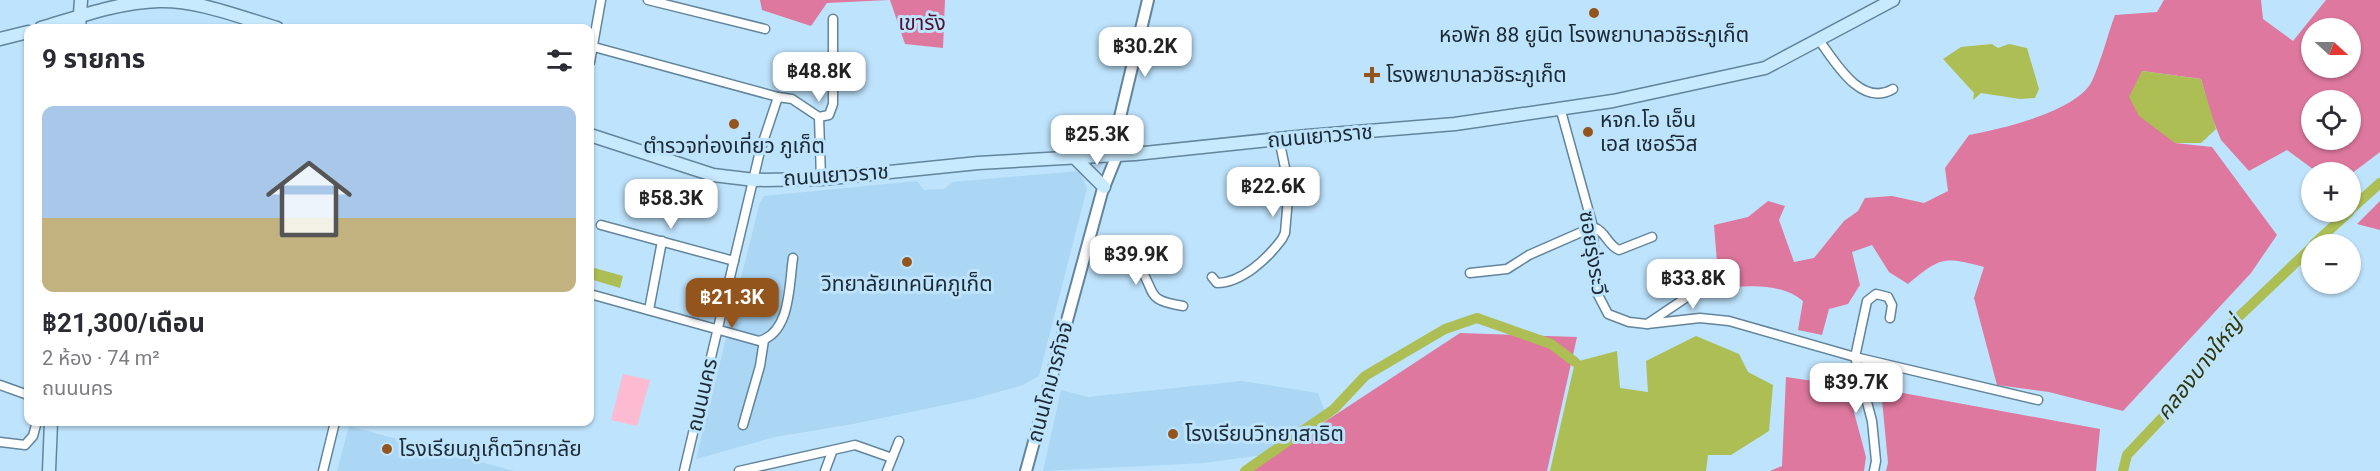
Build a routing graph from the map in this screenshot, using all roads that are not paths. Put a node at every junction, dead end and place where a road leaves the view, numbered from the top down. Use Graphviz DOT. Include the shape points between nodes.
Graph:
graph roads {
  1 [pos="81,0"];
  2 [pos="106,0"];
  3 [pos="601,0"];
  4 [pos="648,0"];
  5 [pos="1148,0"];
  6 [pos="1890,1"];
  7 [pos="126,6"];
  8 [pos="833,19"];
  9 [pos="79,23"];
  10 [pos="264,24"];
  11 [pos="765,29"];
  12 [pos="24,33"];
  13 [pos="0,39"];
  14 [pos="1819,40"];
  15 [pos="594,47"];
  16 [pos="1893,89"];
  17 [pos="778,97"];
  18 [pos="1561,111"];
  19 [pos="819,117"];
  20 [pos="594,136"];
  21 [pos="1279,139"];
  22 [pos="1117,155"];
  23 [pos="1073,156"];
  24 [pos="821,178"];
  25 [pos="756,180"];
  26 [pos="1104,187"];
  27 [pos="601,225"];
  28 [pos="1593,227"];
  29 [pos="1652,237"];
  30 [pos="662,241"];
  31 [pos="1086,248"];
  32 [pos="793,258"];
  33 [pos="734,261"];
  34 [pos="1690,269"];
  35 [pos="1470,273"];
  36 [pos="1212,276"];
  37 [pos="594,295"];
  38 [pos="1183,306"];
  39 [pos="649,310"];
  40 [pos="1890,318"];
  41 [pos="1647,324"];
  42 [pos="718,329"];
  43 [pos="764,340"];
  44 [pos="1855,357"];
  45 [pos="0,385"];
  46 [pos="24,394"];
  47 [pos="2038,400"];
  48 [pos="743,425"];
  49 [pos="35,426"];
  50 [pos="51,426"];
  51 [pos="334,426"];
  52 [pos="899,441"];
  53 [pos="0,442"];
  54 [pos="832,452"];
  55 [pos="892,458"];
  56 [pos="49,471"];
  57 [pos="323,471"];
  58 [pos="684,471"];
  59 [pos="739,471"];
  60 [pos="825,471"];
  61 [pos="887,471"];
  62 [pos="1026,471"];
  63 [pos="1874,471"];
  1 -- 9 [label="main road"];
  2 -- 7 [label="main road"];
  3 -- 15 [label="street"];
  4 -- 11 [label="street"];
  5 -- 22 [label="street" via="1114,142"];
  6 -- 14 [label="main road, ถนนเยาวราช"];
  7 -- 9 [label="main road"];
  7 -- 10 [label="main road" via="173,2"];
  8 -- 19 [label="street" via="833,104 829,115"];
  12 -- 13 [label="main road"];
  14 -- 16 [label="street" via="1839,68 1864,90 1880,94"];
  14 -- 18 [label="main road, ถนนเยาวราช" via="1765,68"];
  15 -- 17 [label="street"];
  17 -- 19 [label="street" via="797,101"];
  17 -- 25 [label="street, ถนนนคร" via="760,151"];
  18 -- 21 [label="main road, ถนนเยาวราช"];
  18 -- 28 [label="street, ซอยรุ่งระวี"];
  19 -- 24 [label="street"];
  20 -- 25 [label="main road, ถนนเยาวราช" via="713,175"];
  21 -- 22 [label="main road, ถนนเยาวราช"];
  21 -- 36 [label="street" via="1289,187 1285,233 1250,270 1226,283 1217,283"];
  22 -- 23 [label="main road, ถนนเยาวราช"];
  22 -- 26 [label="street, ถนนโกมารภัจจ์"];
  23 -- 24 [label="main road, ถนนเยาวราช"];
  23 -- 26 [label="main road"];
  24 -- 25 [label="main road, ถนนเยาวราช"];
  25 -- 33 [label="street, ถนนนคร"];
  26 -- 31 [label="street, ถนนโกมารภัจจ์"];
  27 -- 30 [label="street"];
  28 -- 29 [label="street" via="1619,250"];
  28 -- 35 [label="street" via="1507,269"];
  28 -- 41 [label="street, ซอยรุ่งระวี" via="1595,289 1600,302 1608,314"];
  30 -- 33 [label="street"];
  30 -- 39 [label="street"];
  31 -- 38 [label="street" via="1139,266 1155,298"];
  31 -- 62 [label="street, ถนนโกมารภัจจ์"];
  32 -- 43 [label="street" via="782,319"];
  33 -- 42 [label="street, ถนนนคร"];
  34 -- 41 [label="street" via="1690,294"];
  37 -- 39 [label="street"];
  39 -- 42 [label="street"];
  40 -- 44 [label="street" via="1892,305 1888,297 1876,294 1867,301"];
  41 -- 44 [label="street, ซอยรุ่งระวี" via="1700,318 1729,321"];
  42 -- 43 [label="street"];
  42 -- 58 [label="street, ถนนนคร"];
  43 -- 48 [label="street"];
  44 -- 47 [label="street, ซอยรุ่งระวี"];
  44 -- 63 [label="street" via="1872,421"];
  45 -- 46 [label="street"];
  49 -- 53 [label="street" via="25,445"];
  50 -- 56 [label="main road"];
  51 -- 57 [label="street"];
  52 -- 55 [label="street"];
  54 -- 55 [label="street" via="855,445"];
  54 -- 59 [label="street"];
  54 -- 60 [label="street"];
  55 -- 61 [label="street"];
}
